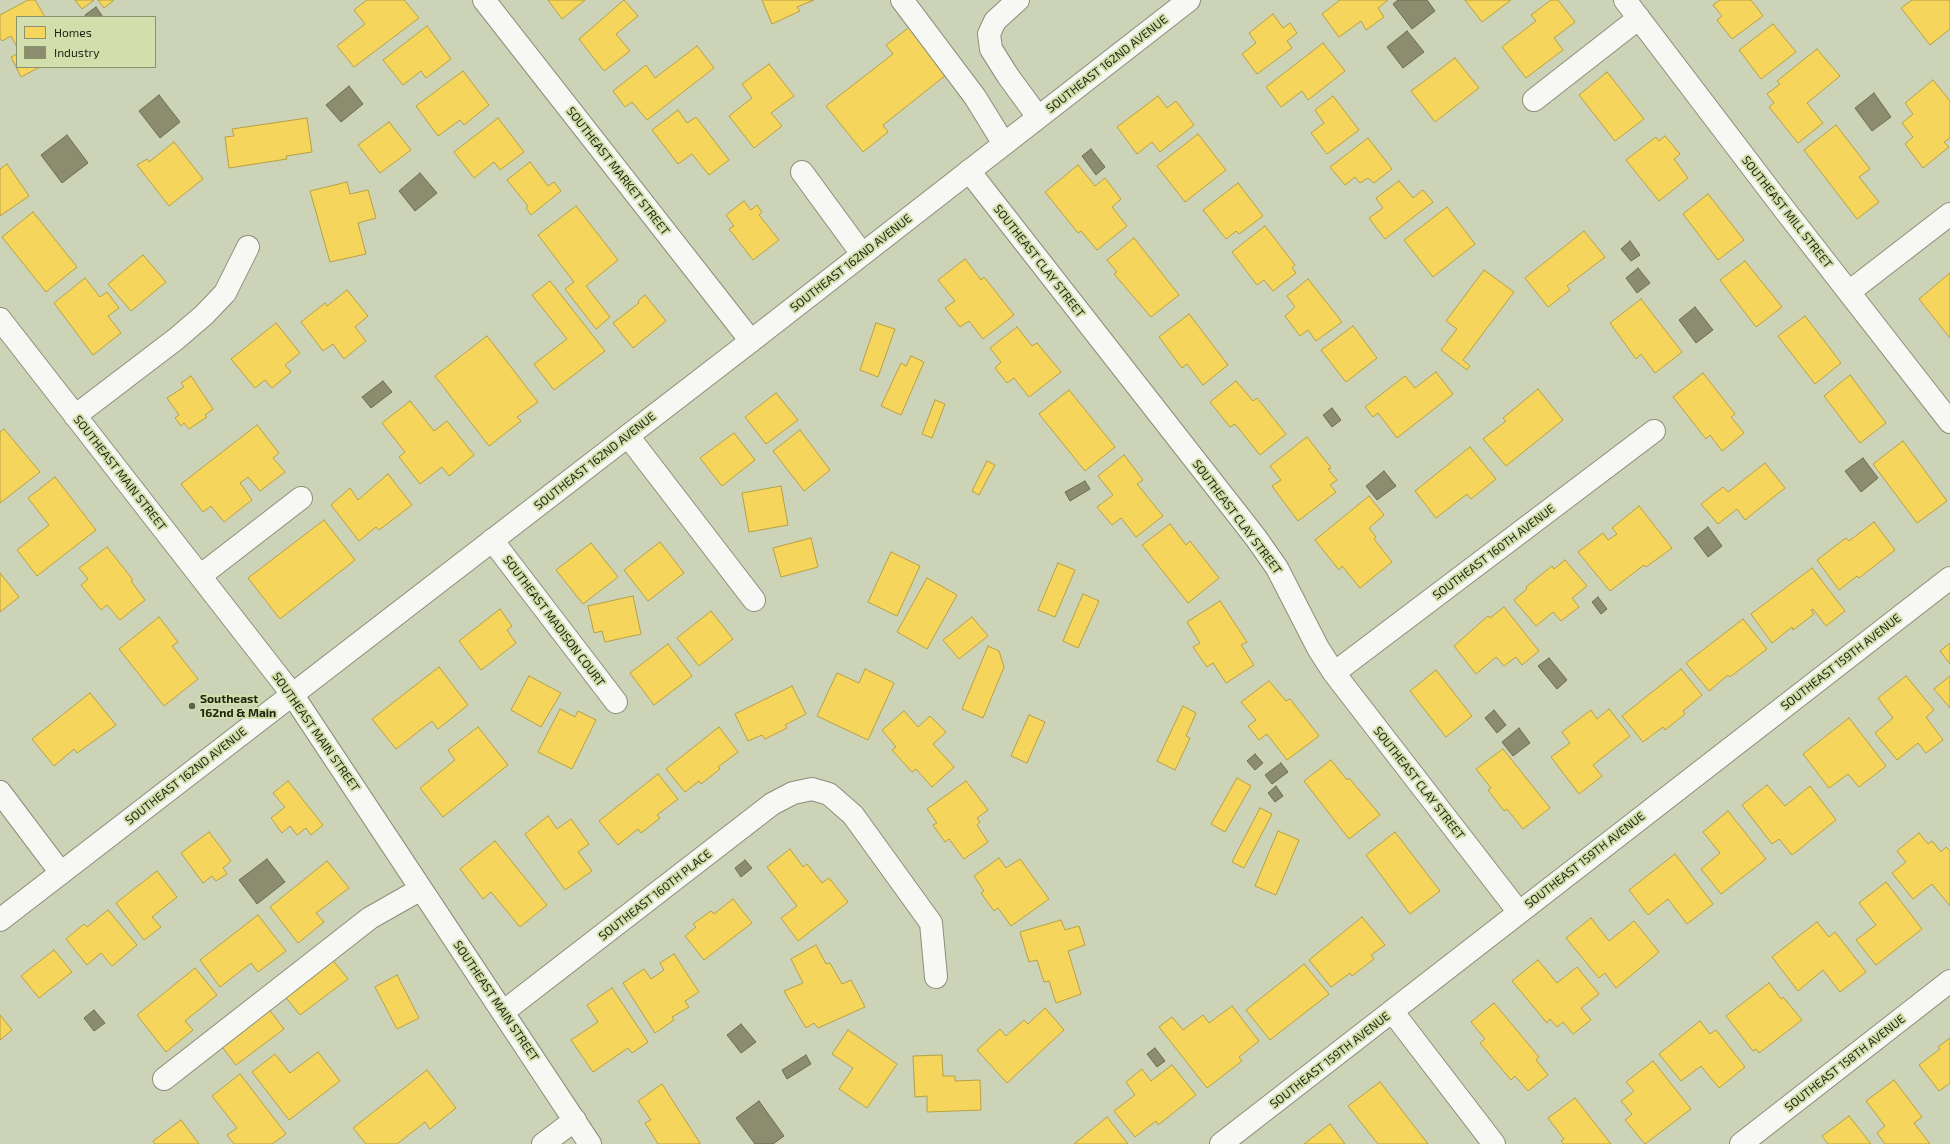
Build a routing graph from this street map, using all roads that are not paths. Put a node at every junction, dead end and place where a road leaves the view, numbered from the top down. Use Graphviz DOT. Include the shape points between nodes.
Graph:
graph roads {
  1 [pos="484,0"];
  2 [pos="902,0"];
  3 [pos="1018,0"];
  4 [pos="1625,0"];
  5 [pos="1183,2"];
  6 [pos="1639,18"];
  7 [pos="1534,100"];
  8 [pos="1038,117"];
  9 [pos="1004,144"];
  10 [pos="969,171"];
  11 [pos="802,172"];
  12 [pos="1950,214"];
  13 [pos="248,247"];
  14 [pos="862,254"];
  15 [pos="1849,292"];
  16 [pos="0,319"];
  17 [pos="751,341"];
  18 [pos="75,416"];
  19 [pos="1950,422"];
  20 [pos="1654,431"];
  21 [pos="628,436"];
  22 [pos="301,498"];
  23 [pos="492,540"];
  24 [pos="200,576"];
  25 [pos="1950,578"];
  26 [pos="754,600"];
  27 [pos="1334,673"];
  28 [pos="292,694"];
  29 [pos="616,702"];
  30 [pos="0,792"];
  31 [pos="61,873"];
  32 [pos="421,889"];
  33 [pos="1518,911"];
  34 [pos="0,920"];
  35 [pos="936,977"];
  36 [pos="1950,981"];
  37 [pos="1392,1011"];
  38 [pos="503,1012"];
  39 [pos="164,1079"];
  40 [pos="575,1120"];
  41 [pos="543,1144"];
  42 [pos="590,1144"];
  43 [pos="1221,1144"];
  44 [pos="1494,1144"];
  45 [pos="1741,1144"];
  1 -- 17 [label="street, SOUTHEAST MARKET STREET"];
  2 -- 9 [label="street" via="975,97"];
  3 -- 8 [label="street" via="995,21 989,34 991,49"];
  4 -- 6 [label="street, SOUTHEAST MILL STREET"];
  5 -- 8 [label="street, SOUTHEAST 162ND AVENUE"];
  6 -- 7 [label="street"];
  6 -- 15 [label="street, SOUTHEAST MILL STREET"];
  8 -- 9 [label="street, SOUTHEAST 162ND AVENUE"];
  9 -- 10 [label="street, SOUTHEAST 162ND AVENUE"];
  10 -- 14 [label="street, SOUTHEAST 162ND AVENUE"];
  10 -- 27 [label="street, SOUTHEAST CLAY STREET" via="1256,538 1277,568 1314,642"];
  11 -- 14 [label="street"];
  12 -- 15 [label="street"];
  13 -- 18 [label="street" via="225,293 204,314 176,339"];
  14 -- 17 [label="street, SOUTHEAST 162ND AVENUE"];
  15 -- 19 [label="street, SOUTHEAST MILL STREET"];
  16 -- 18 [label="street, SOUTHEAST MAIN STREET"];
  17 -- 21 [label="street, SOUTHEAST 162ND AVENUE"];
  18 -- 24 [label="street, SOUTHEAST MAIN STREET"];
  20 -- 27 [label="street, SOUTHEAST 160TH AVENUE"];
  21 -- 23 [label="street, SOUTHEAST 162ND AVENUE"];
  21 -- 26 [label="street"];
  22 -- 24 [label="street"];
  23 -- 28 [label="street, SOUTHEAST 162ND AVENUE"];
  23 -- 29 [label="street, SOUTHEAST MADISON COURT"];
  24 -- 28 [label="street, SOUTHEAST MAIN STREET"];
  25 -- 33 [label="street, SOUTHEAST 159TH AVENUE"];
  27 -- 33 [label="street, SOUTHEAST CLAY STREET"];
  28 -- 31 [label="street, SOUTHEAST 162ND AVENUE"];
  28 -- 32 [label="street, SOUTHEAST MAIN STREET"];
  30 -- 31 [label="street"];
  31 -- 34 [label="street, SOUTHEAST 162ND AVENUE"];
  32 -- 38 [label="street, SOUTHEAST MAIN STREET"];
  32 -- 39 [label="street" via="370,918"];
  33 -- 37 [label="street, SOUTHEAST 159TH AVENUE"];
  35 -- 38 [label="street, SOUTHEAST 160TH PLACE" via="931,923 853,815 829,794 812,789 793,793 772,804"];
  36 -- 45 [label="street, SOUTHEAST 158TH AVENUE"];
  37 -- 43 [label="street, SOUTHEAST 159TH AVENUE"];
  37 -- 44 [label="street"];
  38 -- 40 [label="street, SOUTHEAST MAIN STREET"];
  40 -- 41 [label="street"];
  40 -- 42 [label="street, SOUTHEAST MAIN STREET"];
}
